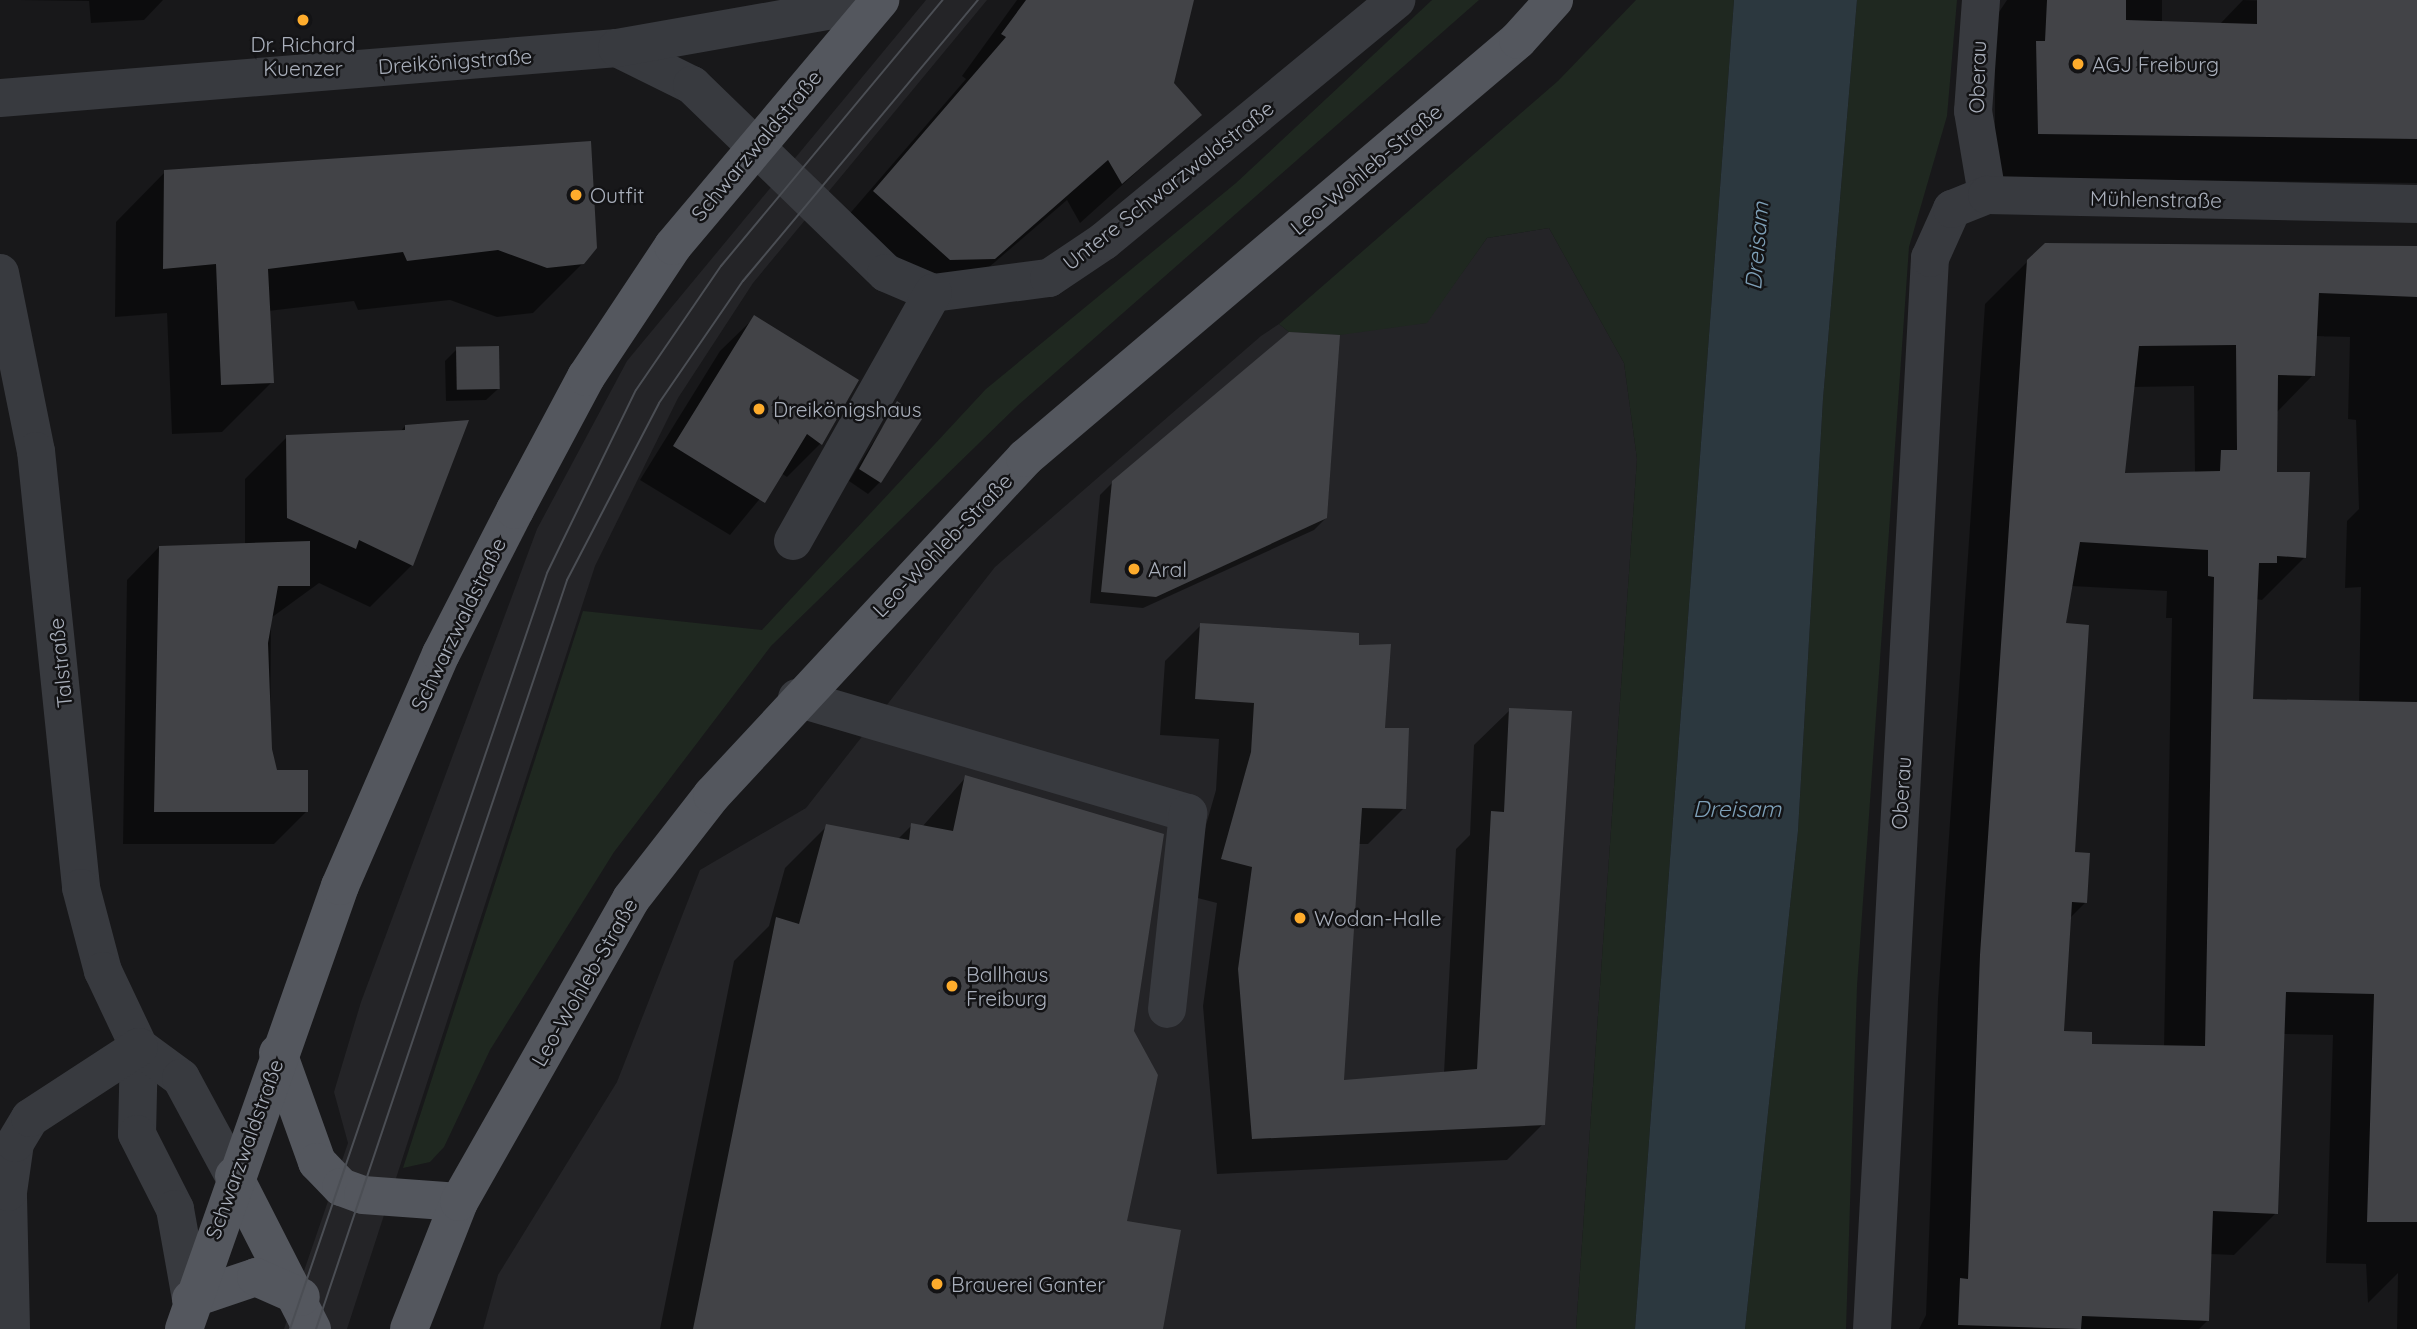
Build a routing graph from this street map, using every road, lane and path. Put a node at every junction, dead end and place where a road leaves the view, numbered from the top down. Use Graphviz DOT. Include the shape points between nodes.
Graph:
graph roads {
  1 [pos="1396,0"];
  2 [pos="1554,0"];
  3 [pos="1981,0"];
  4 [pos="879,1"];
  5 [pos="617,48"];
  6 [pos="0,98"];
  7 [pos="756,142"];
  8 [pos="1987,195"];
  9 [pos="2417,204"];
  10 [pos="1930,258"];
  11 [pos="0,273"];
  12 [pos="933,293"];
  13 [pos="793,541"];
  14 [pos="797,698"];
  15 [pos="1167,1009"];
  16 [pos="139,1047"];
  17 [pos="278,1054"];
  18 [pos="234,1176"];
  19 [pos="459,1202"];
  20 [pos="307,1313"];
  21 [pos="188,1314"];
  22 [pos="11,1329"];
  23 [pos="409,1329"];
  24 [pos="1872,1329"];
  1 -- 12 [label="street, Untere Schwarzwaldstraße" via="1104,241 1049,278"];
  2 -- 14 [label="main road, Leo-Wohleb-Straße" via="1518,40 1025,458"];
  3 -- 8 [label="street, Oberau" via="1973,111"];
  4 -- 5 [label="street, Dreikönigstraße"];
  4 -- 7 [label="main road, Schwarzwaldstraße"];
  5 -- 6 [label="street, Dreikönigstraße"];
  5 -- 7 [label="street" via="692,85"];
  7 -- 12 [label="street" via="886,273"];
  7 -- 17 [label="main road, Schwarzwaldstraße" via="673,246 586,377 515,510 403,737"];
  8 -- 9 [label="street, Mühlenstraße"];
  8 -- 10 [label="street, Mühlenstraße" via="1952,209"];
  10 -- 24 [label="street, Oberau"];
  11 -- 16 [label="street, Talstraße" via="36,451 81,887 103,971"];
  12 -- 13 [label="street"];
  14 -- 15 [label="street" via="1188,813"];
  14 -- 19 [label="main road, Leo-Wohleb-Straße" via="631,899"];
  16 -- 18 [label="street, Talstraße" via="181,1078"];
  16 -- 21 [label="street, Talstraße" via="137,1134 175,1209"];
  16 -- 22 [label="street" via="30,1118 15,1143 8,1192"];
  17 -- 18 [label="main road, Schwarzwaldstraße"];
  17 -- 19 [label="main road" via="317,1161 341,1187 363,1195"];
  18 -- 20 [label="main road"];
  18 -- 21 [label="main road, Schwarzwaldstraße"];
  19 -- 23 [label="main road"];
  20 -- 21 [label="main road" via="256,1277"];
}
